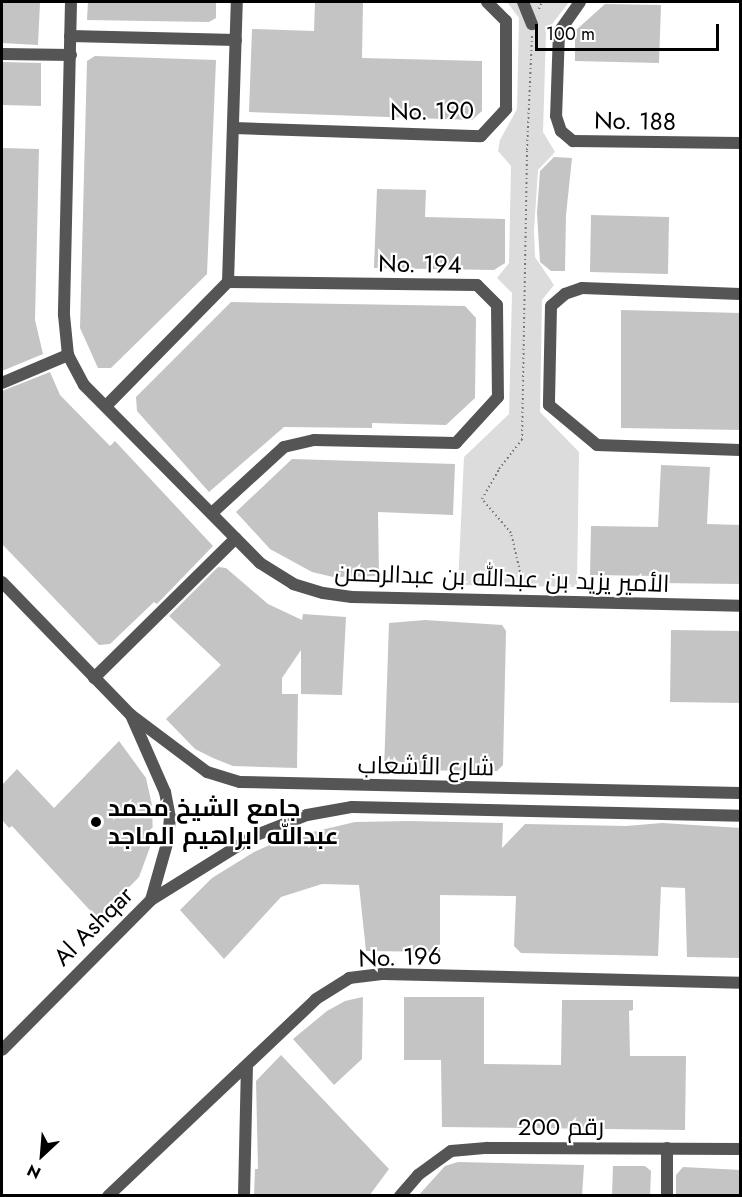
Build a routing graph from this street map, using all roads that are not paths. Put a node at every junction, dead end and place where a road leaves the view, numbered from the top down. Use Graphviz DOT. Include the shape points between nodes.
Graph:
graph roads {
  1 [pos="71,2"];
  2 [pos="237,2"];
  3 [pos="487,2"];
  4 [pos="524,2"];
  5 [pos="580,2"];
  6 [pos="532,24"];
  7 [pos="70,36"];
  8 [pos="236,40"];
  9 [pos="2,54"];
  10 [pos="71,55"];
  11 [pos="234,128"];
  12 [pos="741,143"];
  13 [pos="228,282"];
  14 [pos="741,294"];
  15 [pos="68,355"];
  16 [pos="2,383"];
  17 [pos="106,406"];
  18 [pos="741,450"];
  19 [pos="212,513"];
  20 [pos="236,538"];
  21 [pos="2,582"];
  22 [pos="741,606"];
  23 [pos="94,678"];
  24 [pos="131,715"];
  25 [pos="741,793"];
  26 [pos="741,816"];
  27 [pos="151,900"];
  28 [pos="741,983"];
  29 [pos="2,1050"];
  30 [pos="247,1065"];
  31 [pos="667,1148"];
  32 [pos="741,1149"];
  33 [pos="108,1196"];
  34 [pos="244,1196"];
  35 [pos="400,1196"];
  36 [pos="667,1196"];
  1 -- 7 [label="street, الأمير يزيد بن عبدالله بن عبدالرحمن"];
  2 -- 8 [label="street"];
  3 -- 11 [label="street, No. 190" via="506,21 506,109 481,136"];
  4 -- 6 [label="street"];
  5 -- 12 [label="street, No. 188" via="559,32 556,116 561,131 573,141"];
  7 -- 8 [label="street"];
  7 -- 10 [label="street, الأمير يزيد بن عبدالله بن عبدالرحمن"];
  8 -- 11 [label="street"];
  9 -- 10 [label="street"];
  10 -- 15 [label="street, الأمير يزيد بن عبدالله بن عبدالرحمن" via="64,315"];
  11 -- 13 [label="street"];
  13 -- 17 [label="street"];
  13 -- 19 [label="street, No. 194" via="477,285 497,305 498,397 456,443 314,440 284,447"];
  14 -- 18 [label="street" via="582,288 565,294 551,306 549,405 597,445"];
  15 -- 16 [label="street"];
  15 -- 17 [label="street, الأمير يزيد بن عبدالله بن عبدالرحمن" via="84,385"];
  17 -- 19 [label="street, الأمير يزيد بن عبدالله بن عبدالرحمن"];
  19 -- 20 [label="street, الأمير يزيد بن عبدالله بن عبدالرحمن"];
  20 -- 22 [label="street, الأمير يزيد بن عبدالله بن عبدالرحمن" via="260,563 293,584 352,597"];
  20 -- 23 [label="street"];
  21 -- 23 [label="street, Al Ashqar"];
  23 -- 24 [label="street, Al Ashqar"];
  24 -- 25 [label="street, شارع الأشعاب" via="207,772 240,782"];
  24 -- 27 [label="street, Al Ashqar" via="165,792 170,817 168,840"];
  26 -- 27 [label="street, شارع الأشعاب" via="352,807 307,815 254,836"];
  27 -- 29 [label="street, Al Ashqar"];
  28 -- 30 [label="street, No. 196" via="384,974 349,978 316,999"];
  30 -- 33 [label="street, No. 196"];
  30 -- 34 [label="street"];
  31 -- 32 [label="street, رقم 200"];
  31 -- 35 [label="street, رقم 200" via="451,1150 417,1175"];
  31 -- 36 [label="street"];
}
